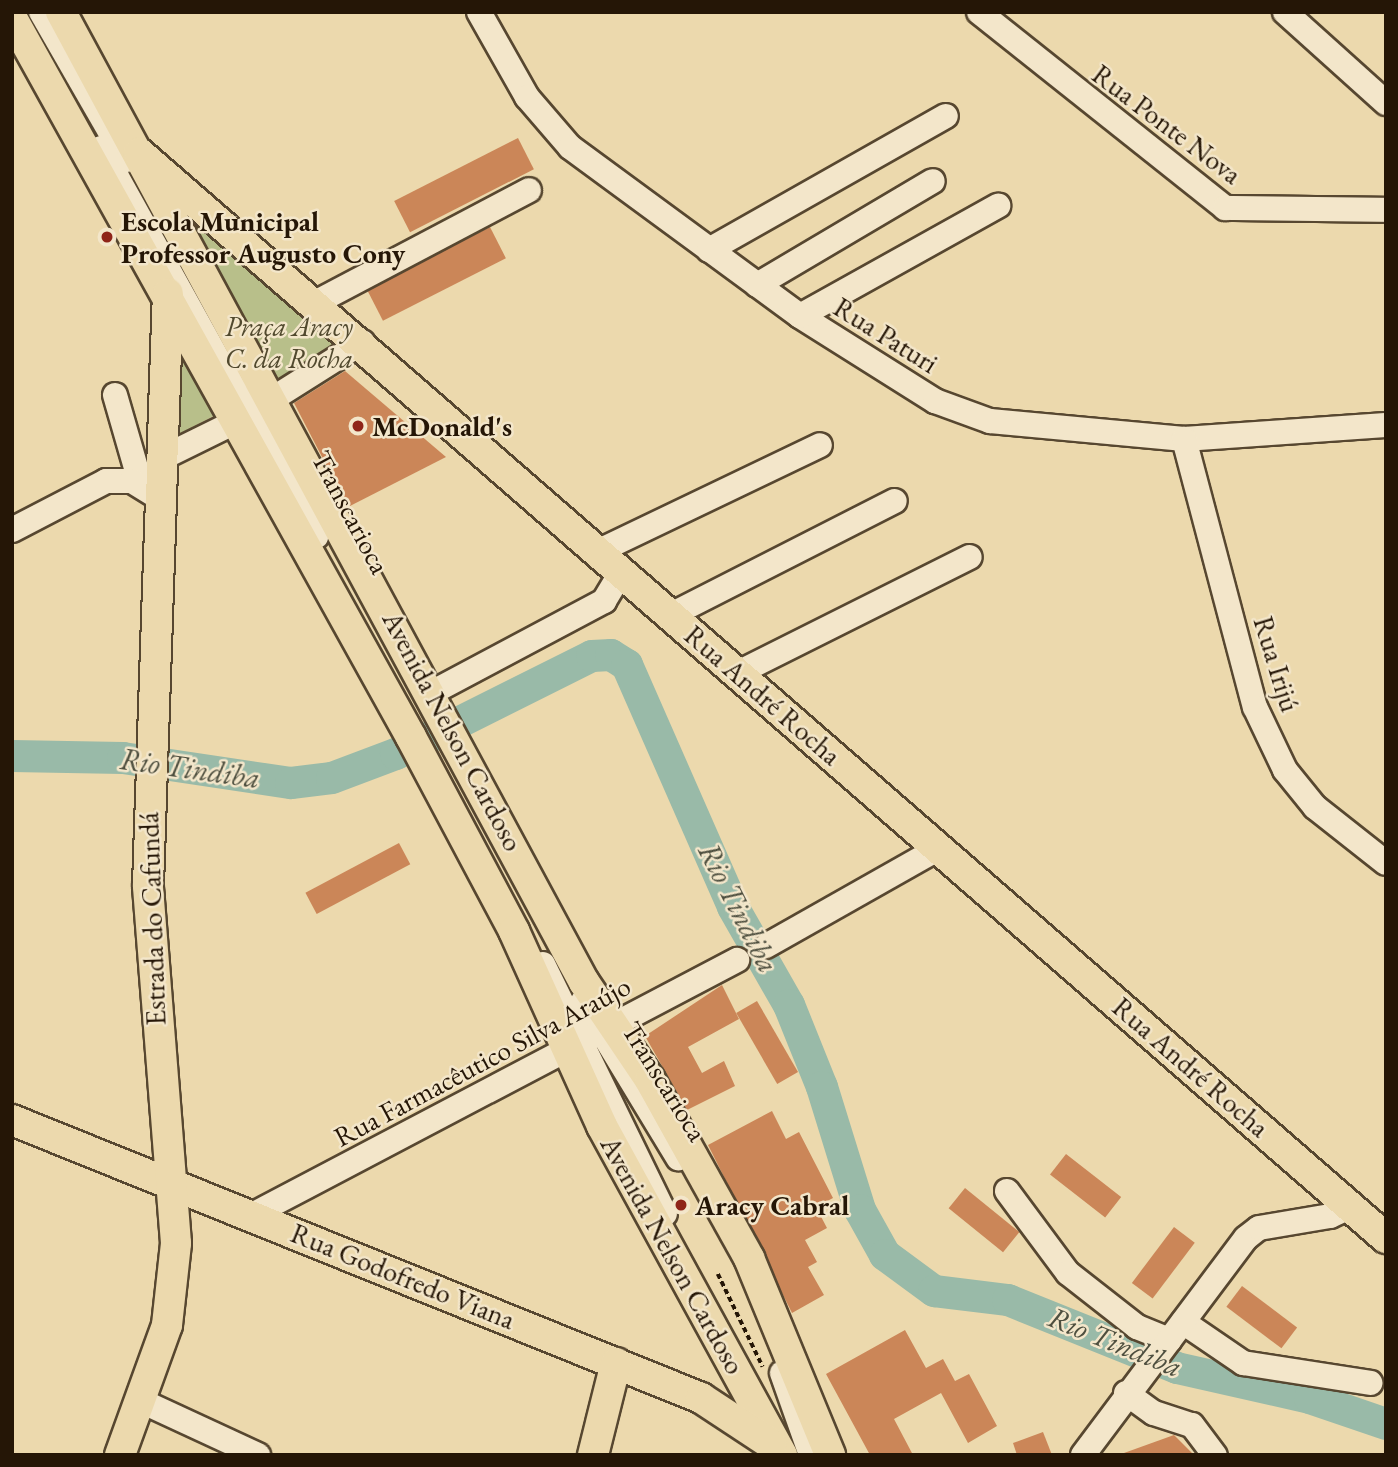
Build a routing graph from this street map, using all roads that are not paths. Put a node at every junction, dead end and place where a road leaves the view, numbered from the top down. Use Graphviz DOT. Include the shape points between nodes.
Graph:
graph roads {
  1 [pos="22,12"];
  2 [pos="41,12"];
  3 [pos="61,12"];
  4 [pos="479,12"];
  5 [pos="979,12"];
  6 [pos="1285,12"];
  7 [pos="12,18"];
  8 [pos="1386,103"];
  9 [pos="946,116"];
  10 [pos="139,153"];
  11 [pos="933,181"];
  12 [pos="529,190"];
  13 [pos="998,206"];
  14 [pos="1386,210"];
  15 [pos="709,250"];
  16 [pos="757,285"];
  17 [pos="168,289"];
  18 [pos="313,304"];
  19 [pos="800,316"];
  20 [pos="363,342"];
  21 [pos="115,395"];
  22 [pos="255,410"];
  23 [pos="1386,425"];
  24 [pos="1184,439"];
  25 [pos="820,445"];
  26 [pos="162,458"];
  27 [pos="150,491"];
  28 [pos="895,501"];
  29 [pos="12,530"];
  30 [pos="597,552"];
  31 [pos="970,557"];
  32 [pos="621,573"];
  33 [pos="671,615"];
  34 [pos="738,673"];
  35 [pos="433,692"];
  36 [pos="433,736"];
  37 [pos="939,848"];
  38 [pos="1386,863"];
  39 [pos="766,946"];
  40 [pos="737,960"];
  41 [pos="592,1038"];
  42 [pos="12,1120"];
  43 [pos="175,1180"];
  44 [pos="1007,1191"];
  45 [pos="1351,1206"];
  46 [pos="254,1214"];
  47 [pos="1386,1238"];
  48 [pos="1172,1336"];
  49 [pos="616,1363"];
  50 [pos="1370,1383"];
  51 [pos="1131,1387"];
  52 [pos="141,1401"];
  53 [pos="787,1454"];
  54 [pos="120,1455"];
  55 [pos="258,1455"];
  56 [pos="593,1455"];
  57 [pos="811,1455"];
  58 [pos="830,1455"];
  59 [pos="1083,1455"];
  60 [pos="1215,1455"];
  1 -- 22 [label="street"];
  2 -- 22 [label="street"];
  3 -- 10 [label="main road, Avenida Nelson Cardoso"];
  4 -- 15 [label="street, Rua Paturi" via="527,97 570,147"];
  5 -- 14 [label="street, Rua Ponte Nova" via="1224,208"];
  6 -- 8 [label="street"];
  7 -- 17 [label="main road, Avenida Nelson Cardoso"];
  9 -- 15 [label="street"];
  10 -- 18 [label="main road, Rua André Rocha"];
  10 -- 22 [label="main road, Avenida Nelson Cardoso"];
  11 -- 16 [label="street"];
  12 -- 18 [label="street"];
  13 -- 19 [label="street"];
  15 -- 16 [label="street, Rua Paturi"];
  16 -- 19 [label="street, Rua Paturi"];
  17 -- 22 [label="main road, Avenida Nelson Cardoso"];
  17 -- 26 [label="main road, Estrada do Cafundá"];
  18 -- 20 [label="main road, Rua André Rocha"];
  19 -- 24 [label="street, Rua Paturi" via="935,401 990,421"];
  20 -- 22 [label="street"];
  20 -- 30 [label="main road, Rua André Rocha"];
  21 -- 27 [label="street"];
  22 -- 26 [label="street"];
  22 -- 35 [label="main road, Avenida Nelson Cardoso"];
  22 -- 36 [label="main road, Avenida Nelson Cardoso"];
  23 -- 24 [label="street, Rua Paturi"];
  24 -- 38 [label="street, Rua Irijú" via="1255,707 1286,770 1315,807"];
  25 -- 30 [label="street"];
  26 -- 27 [label="main road, Estrada do Cafundá"];
  27 -- 29 [label="street" via="106,481"];
  27 -- 43 [label="main road, Estrada do Cafundá" via="149,964"];
  28 -- 33 [label="street"];
  30 -- 32 [label="main road, Rua André Rocha"];
  31 -- 34 [label="street"];
  32 -- 33 [label="main road, Rua André Rocha"];
  32 -- 35 [label="street" via="604,601"];
  33 -- 34 [label="main road, Rua André Rocha"];
  34 -- 37 [label="main road, Rua André Rocha"];
  35 -- 36 [label="main road, Avenida Nelson Cardoso"];
  36 -- 41 [label="main road, Avenida Nelson Cardoso"];
  36 -- 41 [label="main road, Avenida Nelson Cardoso"];
  37 -- 39 [label="street"];
  37 -- 45 [label="main road, Rua André Rocha"];
  40 -- 41 [label="street, Rua Farmacêutico Silva Araújo"];
  41 -- 46 [label="street, Rua Farmacêutico Silva Araújo"];
  41 -- 53 [label="main road, Avenida Nelson Cardoso" via="602,1126"];
  41 -- 57 [label="street, Transcarioca" via="734,1254"];
  41 -- 58 [label="main road, Avenida Nelson Cardoso" via="749,1258"];
  42 -- 43 [label="main road, Rua Godofredo Viana"];
  43 -- 46 [label="main road, Rua Godofredo Viana"];
  43 -- 52 [label="main road, Estrada do Cafundá" via="174,1288"];
  44 -- 48 [label="street" via="1068,1272 1137,1327"];
  45 -- 47 [label="main road, Rua André Rocha"];
  45 -- 48 [label="street" via="1330,1216 1259,1228"];
  46 -- 49 [label="main road, Rua Godofredo Viana"];
  48 -- 50 [label="street" via="1243,1363"];
  48 -- 51 [label="street"];
  49 -- 53 [label="main road, Rua Godofredo Viana" via="722,1408"];
  49 -- 56 [label="main road"];
  51 -- 59 [label="street"];
  51 -- 60 [label="street" via="1154,1413 1192,1426"];
  52 -- 54 [label="main road, Estrada do Cafundá"];
  52 -- 55 [label="street"];
}
